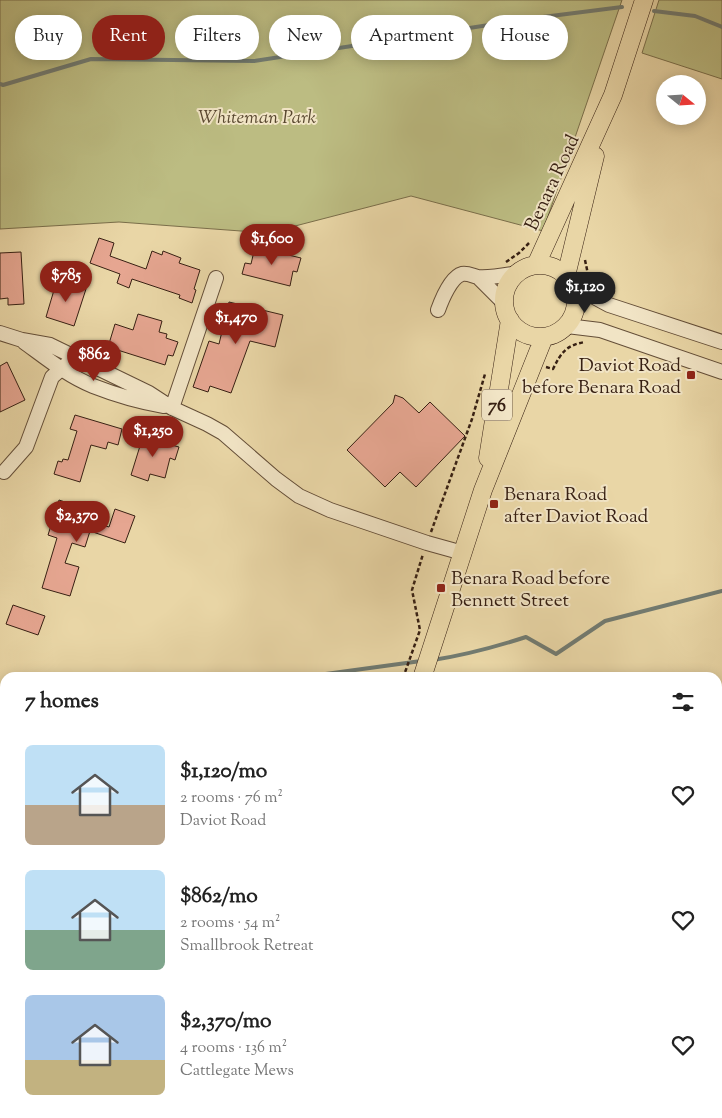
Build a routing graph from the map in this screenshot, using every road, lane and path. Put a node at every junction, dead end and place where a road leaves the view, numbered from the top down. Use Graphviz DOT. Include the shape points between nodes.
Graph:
graph roads {
  1 [pos="644,0"];
  2 [pos="604,116"];
  3 [pos="575,240"];
  4 [pos="536,266"];
  5 [pos="518,273"];
  6 [pos="478,277"];
  7 [pos="216,278"];
  8 [pos="576,281"];
  9 [pos="606,288"];
  10 [pos="504,303"];
  11 [pos="609,305"];
  12 [pos="438,310"];
  13 [pos="510,320"];
  14 [pos="567,326"];
  15 [pos="600,330"];
  16 [pos="0,333"];
  17 [pos="544,338"];
  18 [pos="22,340"];
  19 [pos="722,342"];
  20 [pos="74,357"];
  21 [pos="534,363"];
  22 [pos="61,369"];
  23 [pos="722,372"];
  24 [pos="172,408"];
  25 [pos="4,472"];
  26 [pos="483,490"];
  27 [pos="463,554"];
  28 [pos="410,657"];
  29 [pos="426,666"];
  30 [pos="405,672"];
  1 -- 2 [label="main road, Benara Road" via="614,95"];
  2 -- 3 [label="main road, Benara Road"];
  2 -- 4 [label="main road, Benara Road"];
  3 -- 8 [label="main road, Benara Road"];
  3 -- 8 [label="path" via="584,243"];
  4 -- 5 [label="main road"];
  4 -- 8 [label="main road" via="557,269"];
  5 -- 6 [label="street"];
  5 -- 10 [label="main road" via="508,286"];
  6 -- 10 [label="street"];
  6 -- 12 [label="street" via="461,274 456,278"];
  7 -- 24 [label="street"];
  8 -- 11 [label="street"];
  8 -- 14 [label="main road" via="576,306"];
  9 -- 11 [label="path" via="614,291"];
  10 -- 13 [label="main road, 76"];
  11 -- 19 [label="street"];
  13 -- 17 [label="main road" via="524,334"];
  13 -- 26 [label="main road, 76"];
  14 -- 15 [label="street"];
  14 -- 17 [label="main road"];
  15 -- 21 [label="path" via="596,341 576,343 561,352 553,369"];
  15 -- 23 [label="street"];
  16 -- 18 [label="street"];
  17 -- 21 [label="main road, 76"];
  18 -- 20 [label="street" via="50,345"];
  18 -- 22 [label="street"];
  20 -- 22 [label="street"];
  20 -- 24 [label="street" via="149,393"];
  21 -- 26 [label="main road, 76"];
  22 -- 24 [label="street" via="92,386"];
  22 -- 25 [label="street" via="52,377 26,447"];
  24 -- 27 [label="street" via="223,433 299,496 330,510"];
  26 -- 27 [label="main road, 76"];
  27 -- 29 [label="main road, 76"];
  28 -- 30 [label="path"];
}
